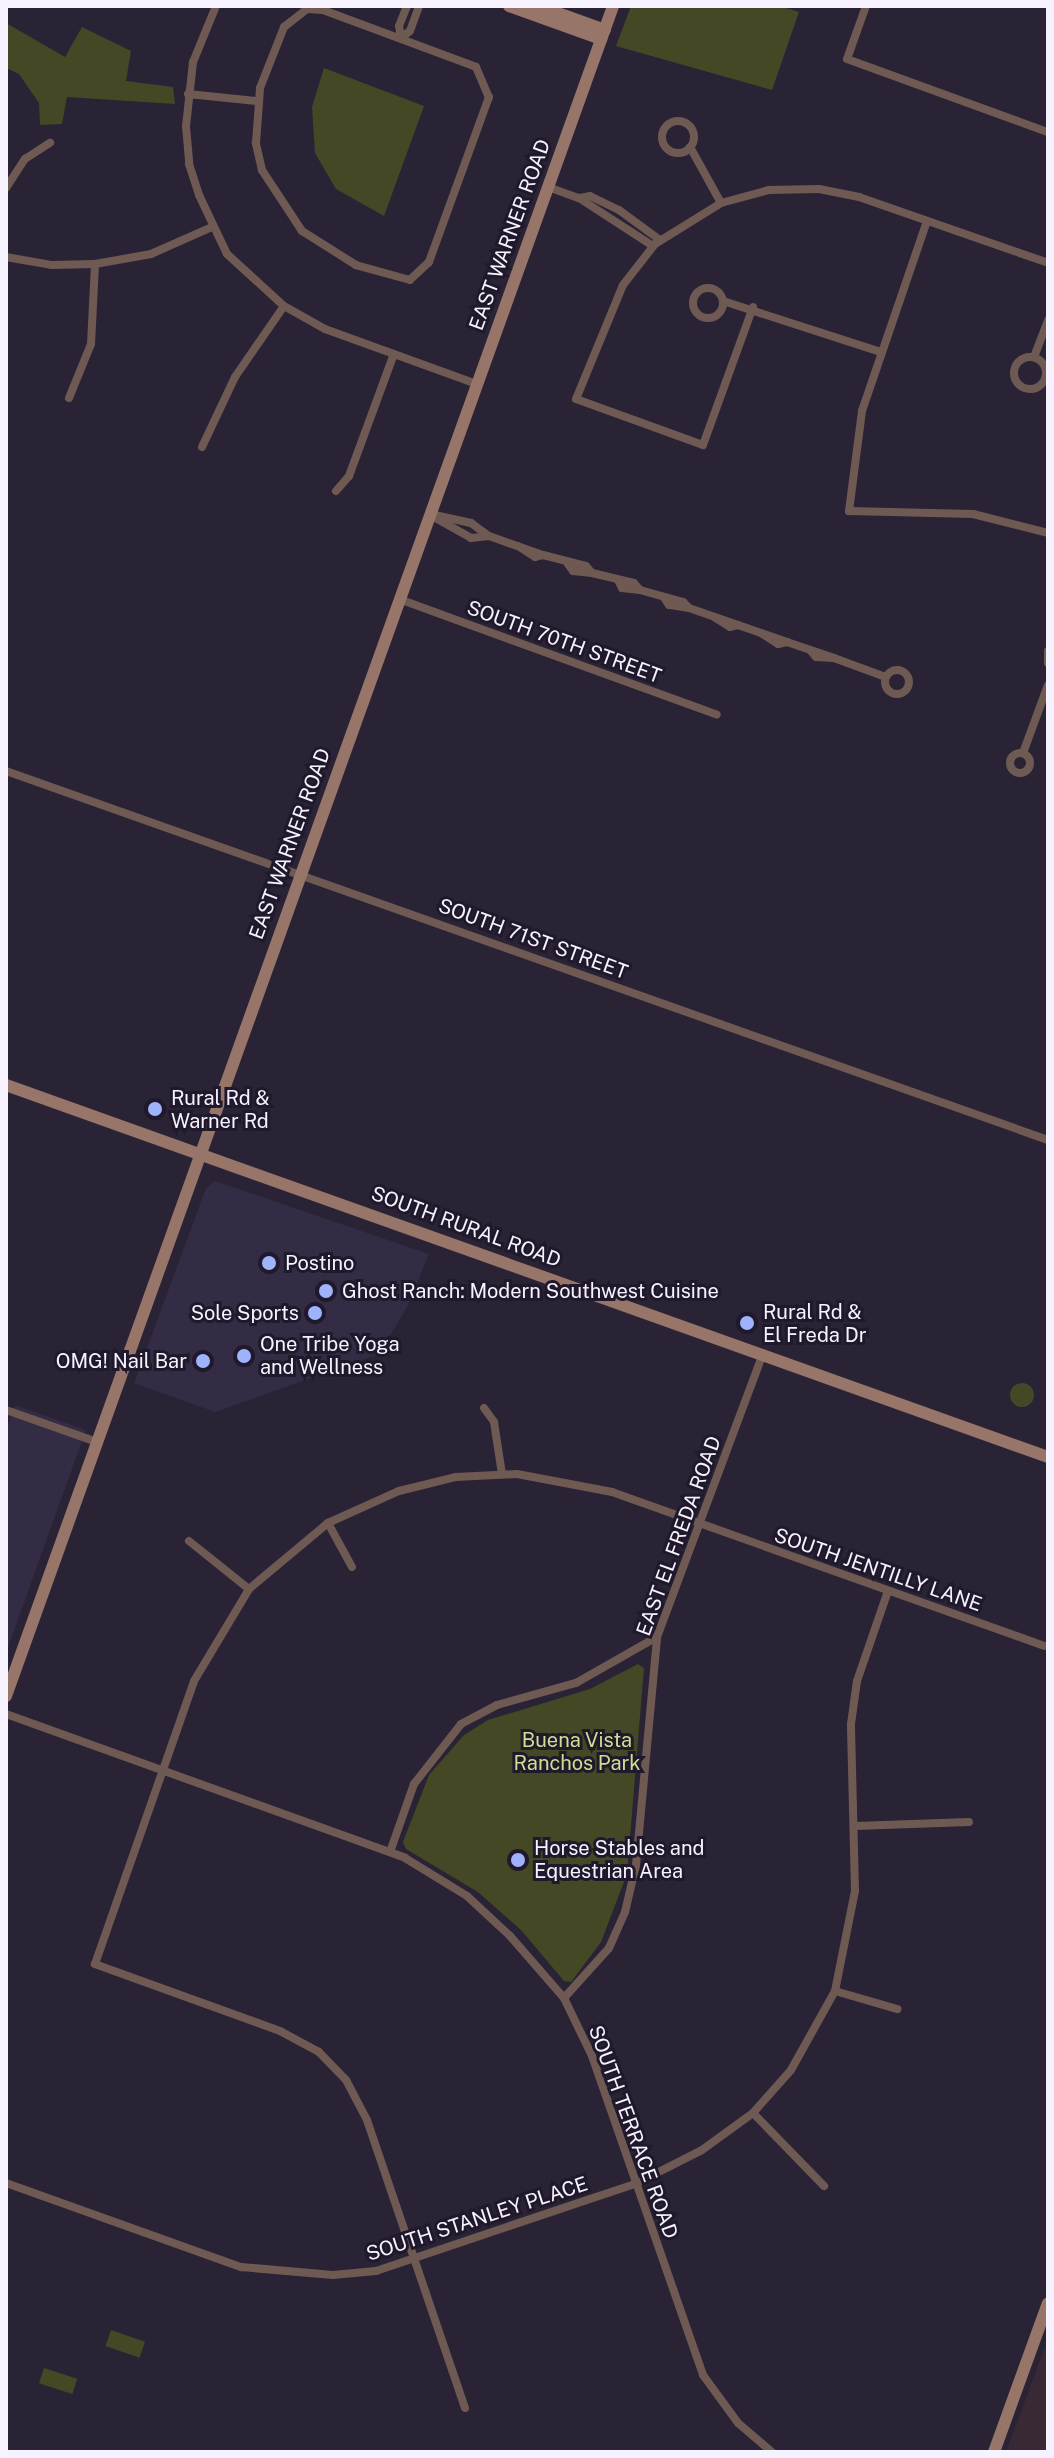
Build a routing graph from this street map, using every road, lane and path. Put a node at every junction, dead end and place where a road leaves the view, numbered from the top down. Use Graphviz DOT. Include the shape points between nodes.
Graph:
graph roads {
  1 [pos="216,6"];
  2 [pos="407,6"];
  3 [pos="419,6"];
  4 [pos="509,6"];
  5 [pos="538,6"];
  6 [pos="613,6"];
  7 [pos="866,6"];
  8 [pos="603,35"];
  9 [pos="401,38"];
  10 [pos="188,94"];
  11 [pos="257,101"];
  12 [pos="1048,132"];
  13 [pos="50,143"];
  14 [pos="690,147"];
  15 [pos="548,187"];
  16 [pos="6,188"];
  17 [pos="579,198"];
  18 [pos="721,203"];
  19 [pos="626,214"];
  20 [pos="927,221"];
  21 [pos="619,224"];
  22 [pos="212,227"];
  23 [pos="656,243"];
  24 [pos="6,257"];
  25 [pos="1048,263"];
  26 [pos="95,264"];
  27 [pos="723,301"];
  28 [pos="284,306"];
  29 [pos="753,307"];
  30 [pos="1048,320"];
  31 [pos="878,351"];
  32 [pos="394,354"];
  33 [pos="1034,357"];
  34 [pos="477,384"];
  35 [pos="69,398"];
  36 [pos="202,447"];
  37 [pos="336,491"];
  38 [pos="430,514"];
  39 [pos="1048,533"];
  40 [pos="489,536"];
  41 [pos="399,599"];
  42 [pos="1048,651"];
  43 [pos="1048,663"];
  44 [pos="886,677"];
  45 [pos="1048,685"];
  46 [pos="1043,712"];
  47 [pos="717,715"];
  48 [pos="1023,753"];
  49 [pos="6,771"];
  50 [pos="301,874"];
  51 [pos="6,1085"];
  52 [pos="1048,1140"];
  53 [pos="200,1152"];
  54 [pos="763,1354"];
  55 [pos="484,1408"];
  56 [pos="6,1410"];
  57 [pos="97,1442"];
  58 [pos="1048,1457"];
  59 [pos="502,1474"];
  60 [pos="328,1523"];
  61 [pos="700,1524"];
  62 [pos="189,1541"];
  63 [pos="352,1567"];
  64 [pos="249,1589"];
  65 [pos="888,1591"];
  66 [pos="657,1637"];
  67 [pos="1044,1646"];
  68 [pos="6,1696"];
  69 [pos="6,1714"];
  70 [pos="162,1770"];
  71 [pos="969,1822"];
  72 [pos="855,1826"];
  73 [pos="390,1852"];
  74 [pos="835,1991"];
  75 [pos="564,1998"];
  76 [pos="897,2009"];
  77 [pos="753,2113"];
  78 [pos="6,2183"];
  79 [pos="635,2184"];
  80 [pos="824,2186"];
  81 [pos="415,2258"];
  82 [pos="1048,2303"];
  83 [pos="465,2408"];
  84 [pos="772,2452"];
  85 [pos="994,2452"];
  1 -- 10 [label="street" via="193,62"];
  2 -- 9 [label="street" via="399,26"];
  3 -- 9 [label="street" via="410,31"];
  4 -- 8 [label="main road"];
  5 -- 8 [label="main road"];
  6 -- 8 [label="main road, EAST WARNER ROAD"];
  7 -- 12 [label="street" via="847,59"];
  8 -- 15 [label="main road, EAST WARNER ROAD"];
  9 -- 11 [label="street" via="323,10 293,15 275,45"];
  9 -- 11 [label="street" via="476,67 489,97 429,262 410,280 329,251 285,211 262,170 256,143"];
  10 -- 11 [label="street"];
  10 -- 22 [label="street" via="189,164"];
  13 -- 16 [label="street" via="25,159"];
  14 -- 14 [label="street" via="694,132 688,123 677,120 664,129 663,141 671,151"];
  14 -- 18 [label="street"];
  15 -- 17 [label="street"];
  15 -- 34 [label="main road, EAST WARNER ROAD"];
  17 -- 19 [label="street" via="590,196"];
  17 -- 21 [label="street"];
  18 -- 20 [label="street" via="769,190 819,189"];
  18 -- 23 [label="street"];
  19 -- 21 [label="street"];
  19 -- 23 [label="street"];
  20 -- 25 [label="street"];
  20 -- 31 [label="street"];
  21 -- 23 [label="street"];
  22 -- 26 [label="street" via="151,254"];
  22 -- 28 [label="street" via="227,254"];
  23 -- 29 [label="street" via="623,285 576,399 703,445"];
  24 -- 26 [label="street" via="52,265"];
  26 -- 35 [label="street" via="91,344"];
  27 -- 29 [label="street"];
  28 -- 32 [label="street" via="325,329"];
  28 -- 36 [label="street" via="235,377"];
  29 -- 31 [label="street"];
  30 -- 33 [label="street"];
  31 -- 39 [label="street" via="862,411 849,511 973,514"];
  32 -- 34 [label="street"];
  32 -- 37 [label="street" via="349,476"];
  34 -- 38 [label="main road, EAST WARNER ROAD"];
  38 -- 40 [label="street" via="471,523"];
  38 -- 40 [label="street" via="450,531 471,538"];
  38 -- 41 [label="main road, EAST WARNER ROAD"];
  40 -- 44 [label="street" via="535,557 568,564 573,571 619,582 631,592 640,590 730,627 761,633 778,644 787,642 816,657"];
  41 -- 47 [label="street, SOUTH 70TH STREET"];
  41 -- 50 [label="main road, EAST WARNER ROAD"];
  42 -- 43 [label="street"];
  45 -- 46 [label="street"];
  46 -- 48 [label="street"];
  49 -- 50 [label="street, SOUTH 71ST STREET"];
  50 -- 52 [label="street, SOUTH 71ST STREET"];
  50 -- 53 [label="main road, EAST WARNER ROAD"];
  51 -- 53 [label="main road, SOUTH RURAL ROAD"];
  53 -- 54 [label="main road, SOUTH RURAL ROAD"];
  53 -- 57 [label="main road, EAST WARNER ROAD"];
  54 -- 58 [label="main road, SOUTH RURAL ROAD"];
  54 -- 61 [label="street, EAST EL FREDA ROAD"];
  55 -- 59 [label="street" via="494,1422"];
  56 -- 57 [label="street"];
  57 -- 68 [label="main road, EAST WARNER ROAD"];
  59 -- 60 [label="street, SOUTH JENTILLY LANE" via="456,1477 399,1491"];
  59 -- 61 [label="street, SOUTH JENTILLY LANE" via="580,1482"];
  60 -- 63 [label="street"];
  60 -- 64 [label="street, SOUTH JENTILLY LANE"];
  61 -- 65 [label="street, SOUTH JENTILLY LANE"];
  61 -- 66 [label="street, EAST EL FREDA ROAD"];
  62 -- 64 [label="street"];
  64 -- 70 [label="street, SOUTH JENTILLY LANE" via="194,1681"];
  65 -- 67 [label="street, SOUTH JENTILLY LANE"];
  65 -- 72 [label="street, SOUTH STANLEY PLACE" via="857,1681 851,1724"];
  66 -- 73 [label="street" via="576,1683 497,1705 461,1724 414,1784"];
  66 -- 75 [label="street, EAST EL FREDA ROAD" via="636,1865 625,1912 609,1948"];
  69 -- 70 [label="street, SOUTH TERRACE ROAD"];
  70 -- 73 [label="street, SOUTH TERRACE ROAD"];
  70 -- 81 [label="street, SOUTH JENTILLY LANE" via="95,1964 280,2031 319,2052 346,2080 367,2120"];
  71 -- 72 [label="street"];
  72 -- 74 [label="street, SOUTH STANLEY PLACE" via="855,1891"];
  73 -- 75 [label="street, SOUTH TERRACE ROAD" via="467,1896"];
  74 -- 76 [label="street"];
  74 -- 77 [label="street, SOUTH STANLEY PLACE" via="791,2070"];
  75 -- 79 [label="street, SOUTH TERRACE ROAD" via="592,2056"];
  77 -- 79 [label="street, SOUTH STANLEY PLACE" via="702,2150"];
  77 -- 80 [label="street"];
  78 -- 81 [label="street, SOUTH STANLEY PLACE" via="241,2267 333,2275 376,2271"];
  79 -- 81 [label="street, SOUTH STANLEY PLACE"];
  79 -- 84 [label="street, SOUTH TERRACE ROAD" via="703,2375 738,2423"];
  81 -- 83 [label="street"];
  82 -- 85 [label="main road"];
}
